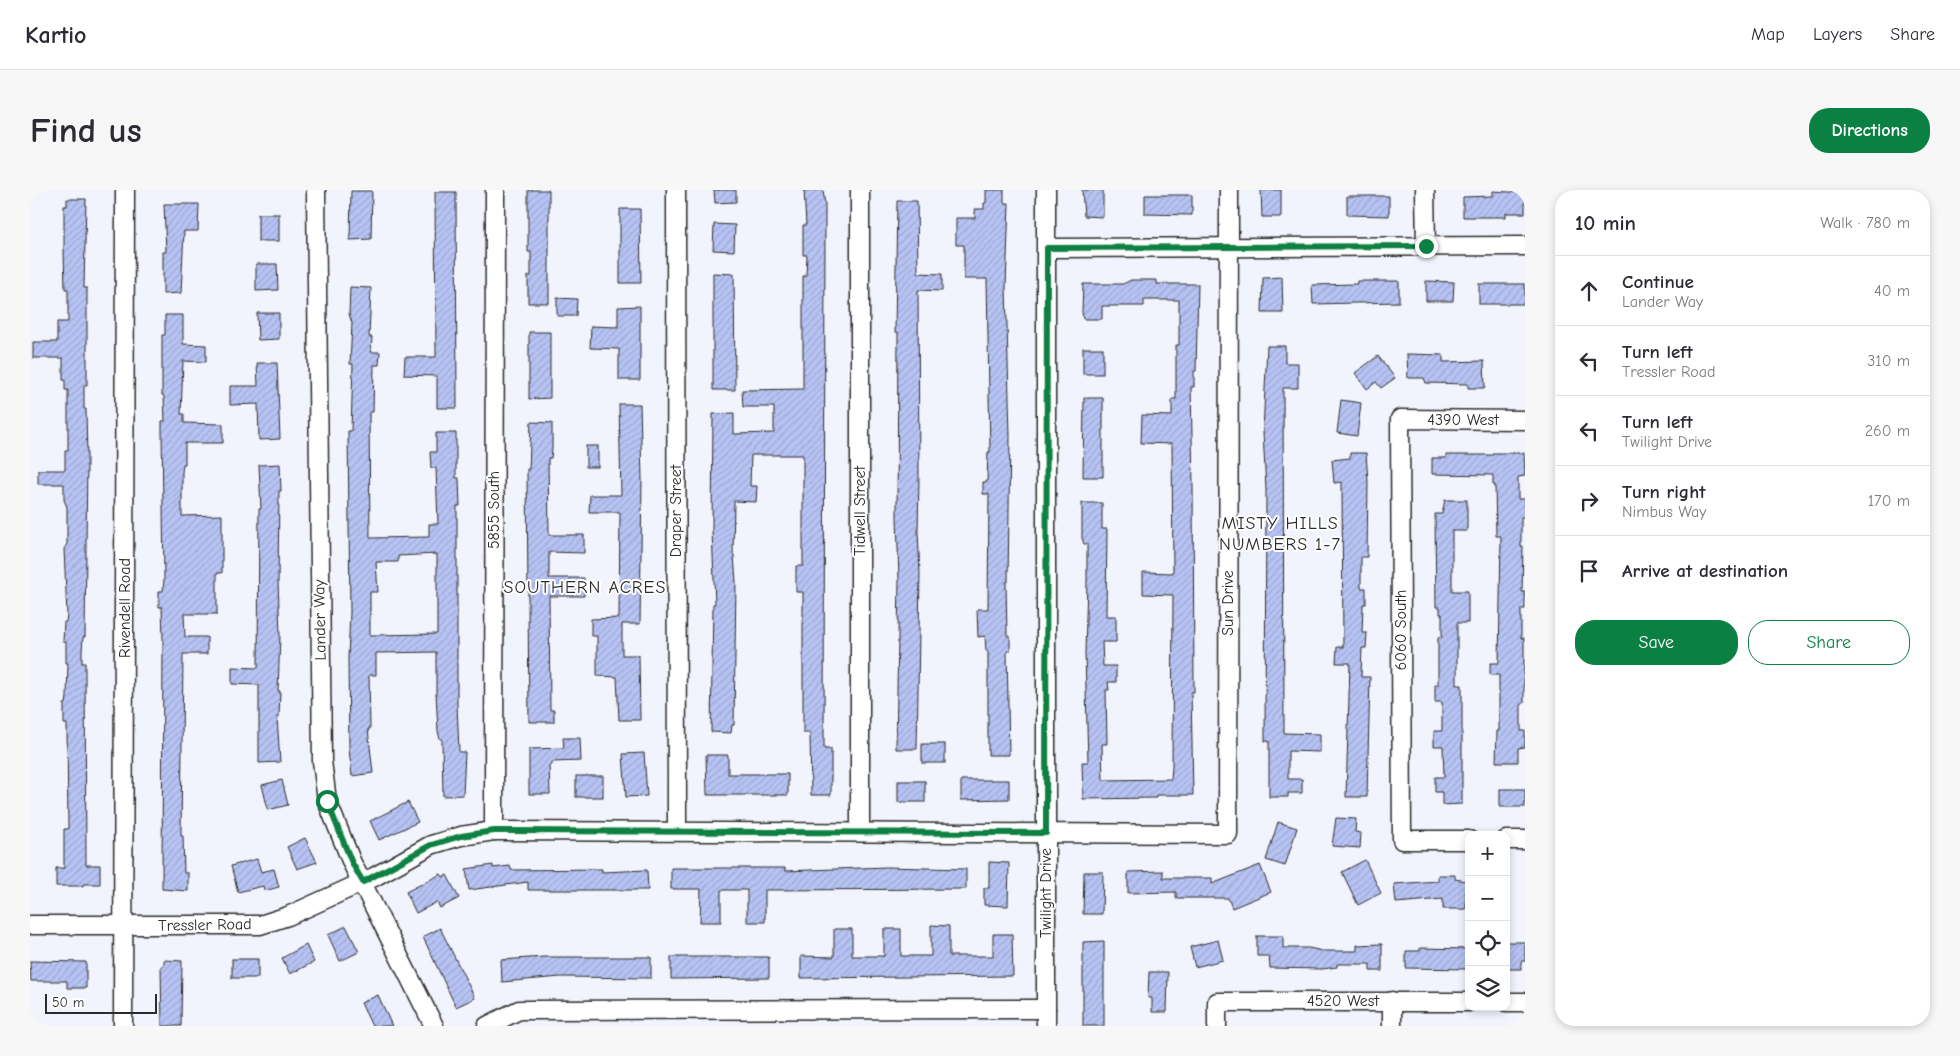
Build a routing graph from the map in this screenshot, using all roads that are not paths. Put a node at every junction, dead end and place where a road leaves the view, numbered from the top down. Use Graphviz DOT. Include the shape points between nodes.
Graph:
graph roads {
  1 [pos="125,190"];
  2 [pos="316,190"];
  3 [pos="495,190"];
  4 [pos="676,190"];
  5 [pos="860,190"];
  6 [pos="1046,190"];
  7 [pos="1228,190"];
  8 [pos="1425,190"];
  9 [pos="1426,246"];
  10 [pos="1525,246"];
  11 [pos="1047,248"];
  12 [pos="1228,248"];
  13 [pos="1400,420"];
  14 [pos="1525,420"];
  15 [pos="494,831"];
  16 [pos="677,831"];
  17 [pos="860,832"];
  18 [pos="1046,833"];
  19 [pos="1465,840"];
  20 [pos="1510,840"];
  21 [pos="1525,840"];
  22 [pos="363,882"];
  23 [pos="30,925"];
  24 [pos="124,926"];
  25 [pos="1392,1001"];
  26 [pos="1465,1002"];
  27 [pos="1510,1002"];
  28 [pos="1525,1002"];
  29 [pos="1046,1017"];
  30 [pos="123,1026"];
  31 [pos="434,1026"];
  32 [pos="487,1026"];
  33 [pos="1217,1026"];
  34 [pos="1392,1026"];
  1 -- 24 [label="street, Rivendell Road"];
  2 -- 22 [label="street, Lander Way" via="322,761 327,801"];
  3 -- 15 [label="street, 5855 South"];
  4 -- 16 [label="street, Draper Street"];
  5 -- 17 [label="street, Tidwell Street"];
  6 -- 11 [label="street, Twilight Drive"];
  7 -- 12 [label="street, Sun Drive"];
  8 -- 9 [label="street"];
  9 -- 10 [label="street"];
  9 -- 12 [label="street"];
  11 -- 12 [label="street"];
  11 -- 18 [label="street, Twilight Drive"];
  12 -- 18 [label="street, Sun Drive" via="1228,834"];
  13 -- 14 [label="street, 4390 West"];
  13 -- 19 [label="street, 6060 South" via="1402,840"];
  15 -- 16 [label="street, Tressler Road"];
  15 -- 22 [label="street, Tressler Road" via="431,845"];
  16 -- 17 [label="street, Tressler Road"];
  17 -- 18 [label="street, Tressler Road"];
  18 -- 29 [label="street, Twilight Drive"];
  20 -- 21 [label="street"];
  22 -- 24 [label="street, Tressler Road" via="260,925"];
  22 -- 31 [label="street, Lander Way"];
  23 -- 24 [label="street, Tressler Road"];
  24 -- 30 [label="street, Rivendell Road"];
  25 -- 26 [label="street, 4520 West"];
  25 -- 33 [label="street, 4520 West" via="1217,1002"];
  25 -- 34 [label="street"];
  27 -- 28 [label="street"];
  29 -- 32 [label="street" via="519,1010"];
}
